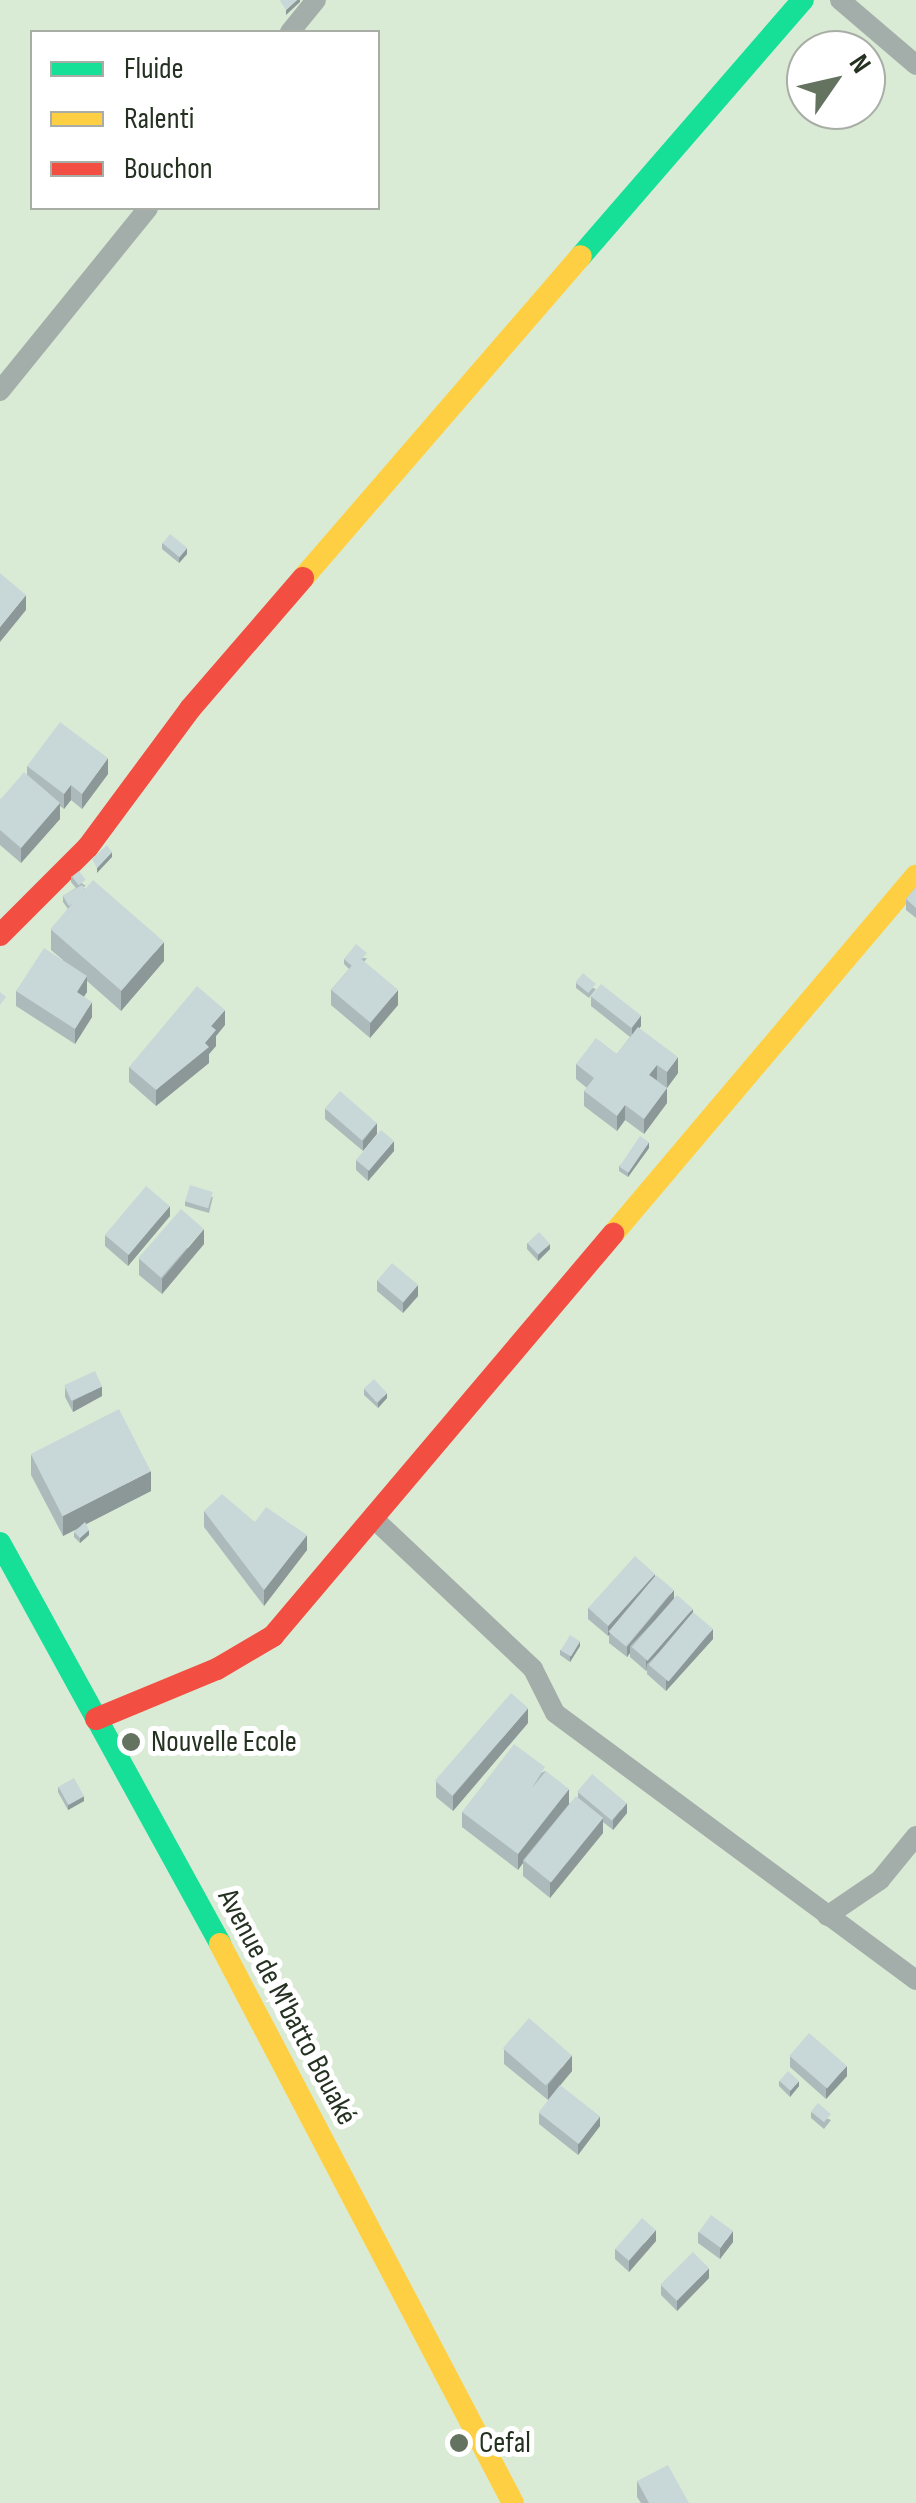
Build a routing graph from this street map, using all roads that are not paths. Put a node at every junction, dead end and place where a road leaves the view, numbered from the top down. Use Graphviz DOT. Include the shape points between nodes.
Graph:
graph roads {
  1 [pos="316,0"];
  2 [pos="804,0"];
  3 [pos="840,0"];
  4 [pos="292,30"];
  5 [pos="916,66"];
  6 [pos="146,210"];
  7 [pos="0,391"];
  8 [pos="916,876"];
  9 [pos="0,935"];
  10 [pos="373,1518"];
  11 [pos="0,1544"];
  12 [pos="96,1719"];
  13 [pos="916,1836"];
  14 [pos="828,1916"];
  15 [pos="916,1980"];
  16 [pos="513,2503"];
  1 -- 4 [label="street"];
  2 -- 9 [label="street" via="190,709 88,847"];
  3 -- 5 [label="street"];
  6 -- 7 [label="street"];
  8 -- 10 [label="street"];
  10 -- 12 [label="street" via="273,1636 217,1669"];
  10 -- 14 [label="street" via="533,1669 555,1714"];
  11 -- 12 [label="street, Avenue de M'batto Bouaké"];
  12 -- 16 [label="street, Avenue de M'batto Bouaké" via="288,2068"];
  13 -- 14 [label="street" via="880,1880"];
  14 -- 15 [label="street"];
}
